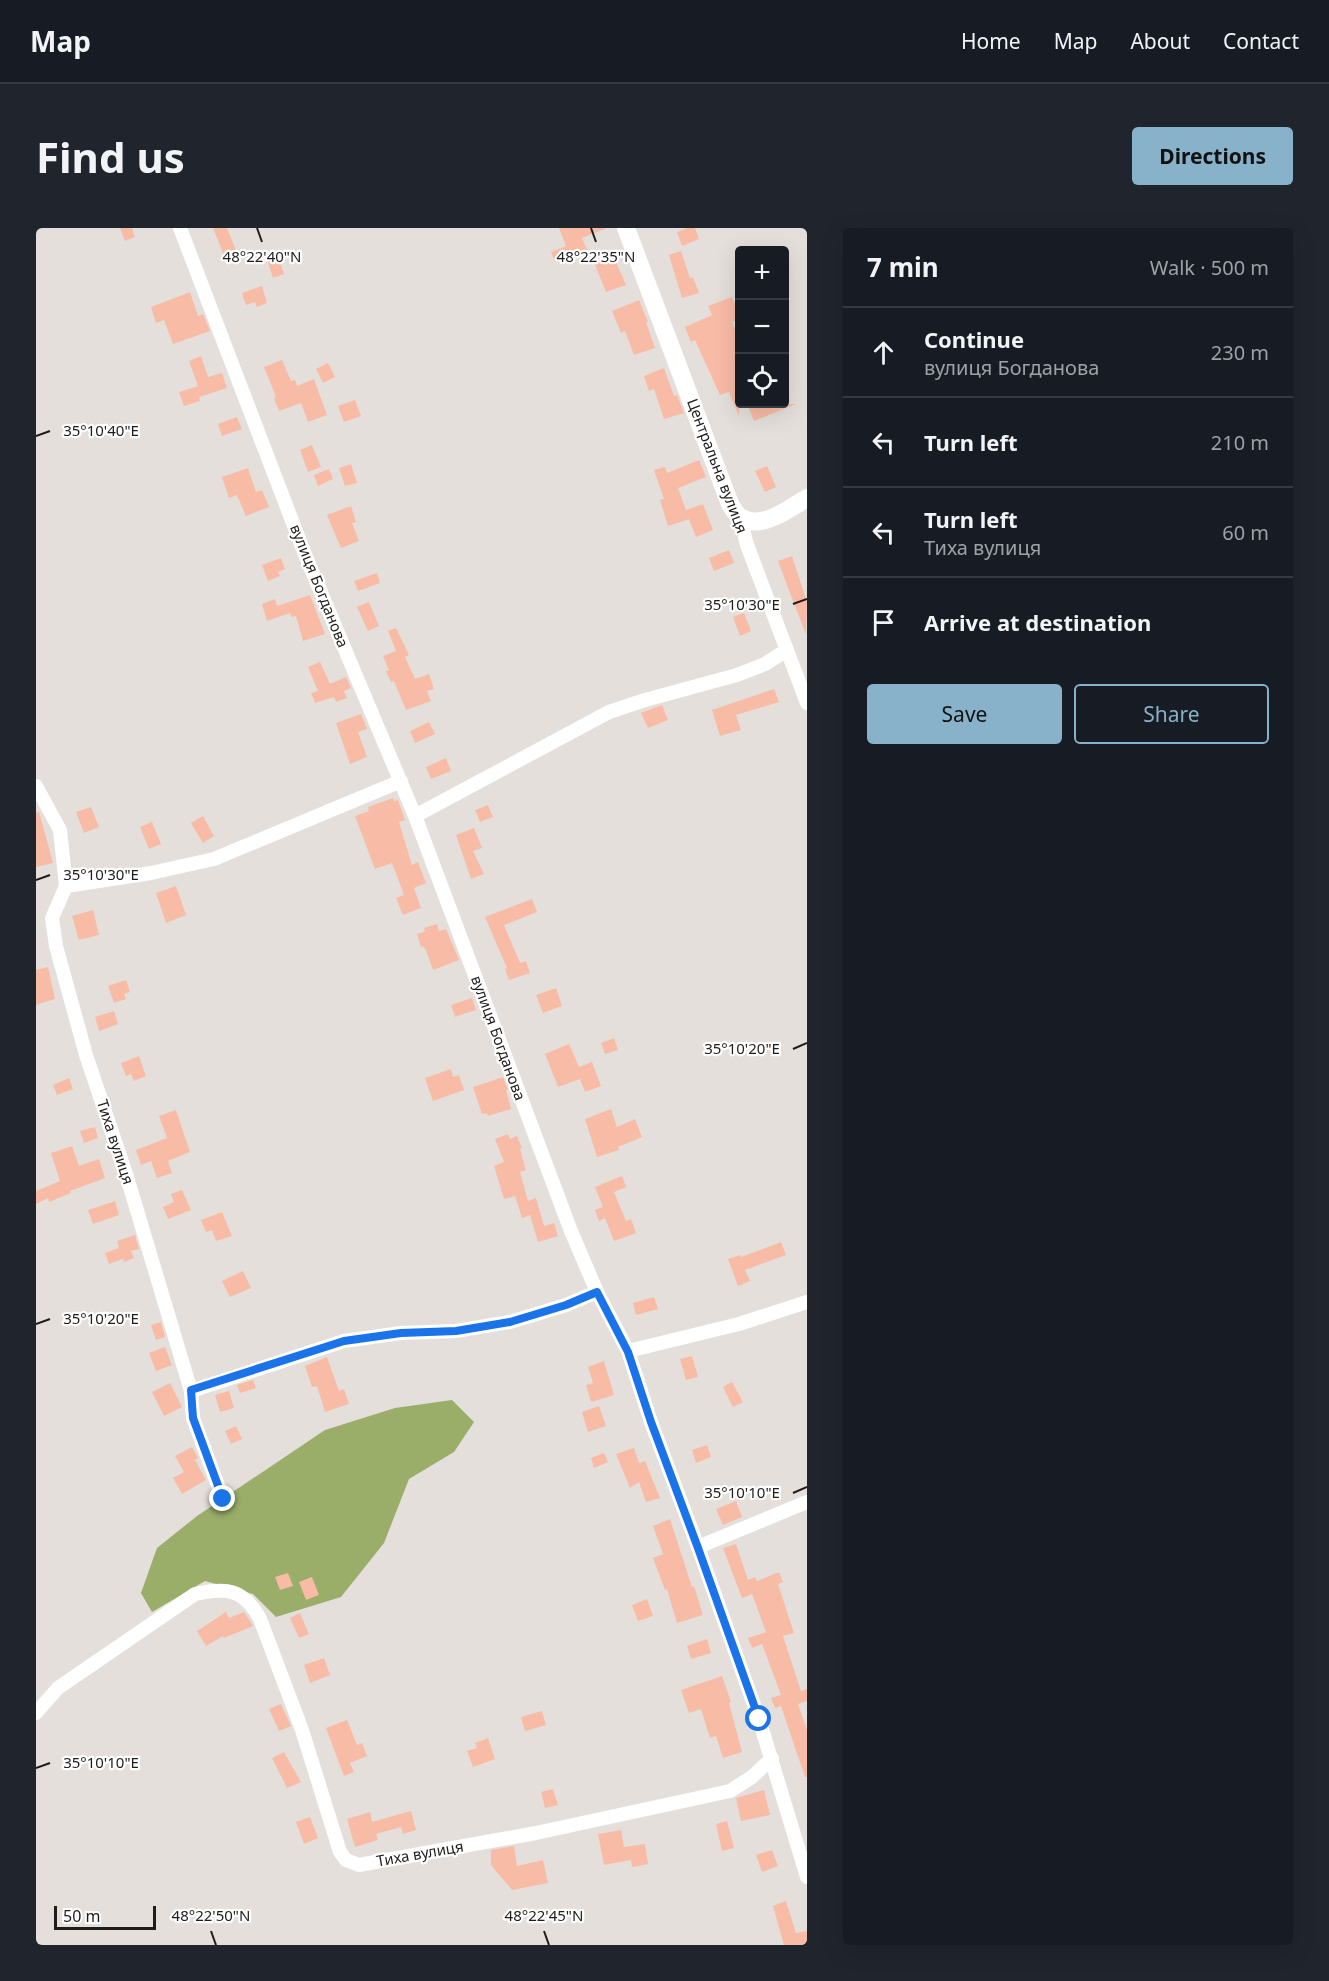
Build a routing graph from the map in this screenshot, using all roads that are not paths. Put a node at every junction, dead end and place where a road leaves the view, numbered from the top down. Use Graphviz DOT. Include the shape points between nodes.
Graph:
graph roads {
  1 [pos="180,228"];
  2 [pos="626,228"];
  3 [pos="807,498"];
  4 [pos="740,518"];
  5 [pos="787,650"];
  6 [pos="807,703"];
  7 [pos="401,781"];
  8 [pos="36,786"];
  9 [pos="415,816"];
  10 [pos="66,886"];
  11 [pos="597,1292"];
  12 [pos="807,1302"];
  13 [pos="628,1352"];
  14 [pos="191,1390"];
  15 [pos="223,1499"];
  16 [pos="807,1502"];
  17 [pos="698,1548"];
  18 [pos="36,1713"];
  19 [pos="772,1758"];
  20 [pos="804,1857"];
  21 [pos="807,1877"];
  1 -- 7 [label="street, вулиця Богданова" via="304,552"];
  2 -- 4 [label="street, Центральна вулиця" via="730,504"];
  3 -- 4 [label="street" via="766,520 752,522"];
  4 -- 5 [label="street, Центральна вулиця"];
  5 -- 6 [label="street, Центральна вулиця"];
  5 -- 9 [label="street" via="737,675 609,712"];
  7 -- 9 [label="street, вулиця Богданова"];
  7 -- 10 [label="street" via="214,859"];
  8 -- 10 [label="street, Тиха вулиця" via="60,830"];
  9 -- 11 [label="street, вулиця Богданова"];
  10 -- 14 [label="street, Тиха вулиця" via="52,918 56,946 86,1055"];
  11 -- 13 [label="street, вулиця Богданова"];
  11 -- 14 [label="street" via="510,1322 344,1341"];
  12 -- 13 [label="street"];
  13 -- 17 [label="street, вулиця Богданова"];
  14 -- 15 [label="street, Тиха вулиця" via="193,1418"];
  16 -- 17 [label="street"];
  17 -- 19 [label="street, вулиця Богданова"];
  18 -- 19 [label="street, Тиха вулиця" via="58,1688 168,1611 209,1590 236,1592 254,1607 302,1730 340,1852 346,1860 359,1865 536,1833 730,1791"];
  19 -- 20 [label="street, вулиця Богданова"];
  20 -- 21 [label="street, вулиця Богданова"];
}
